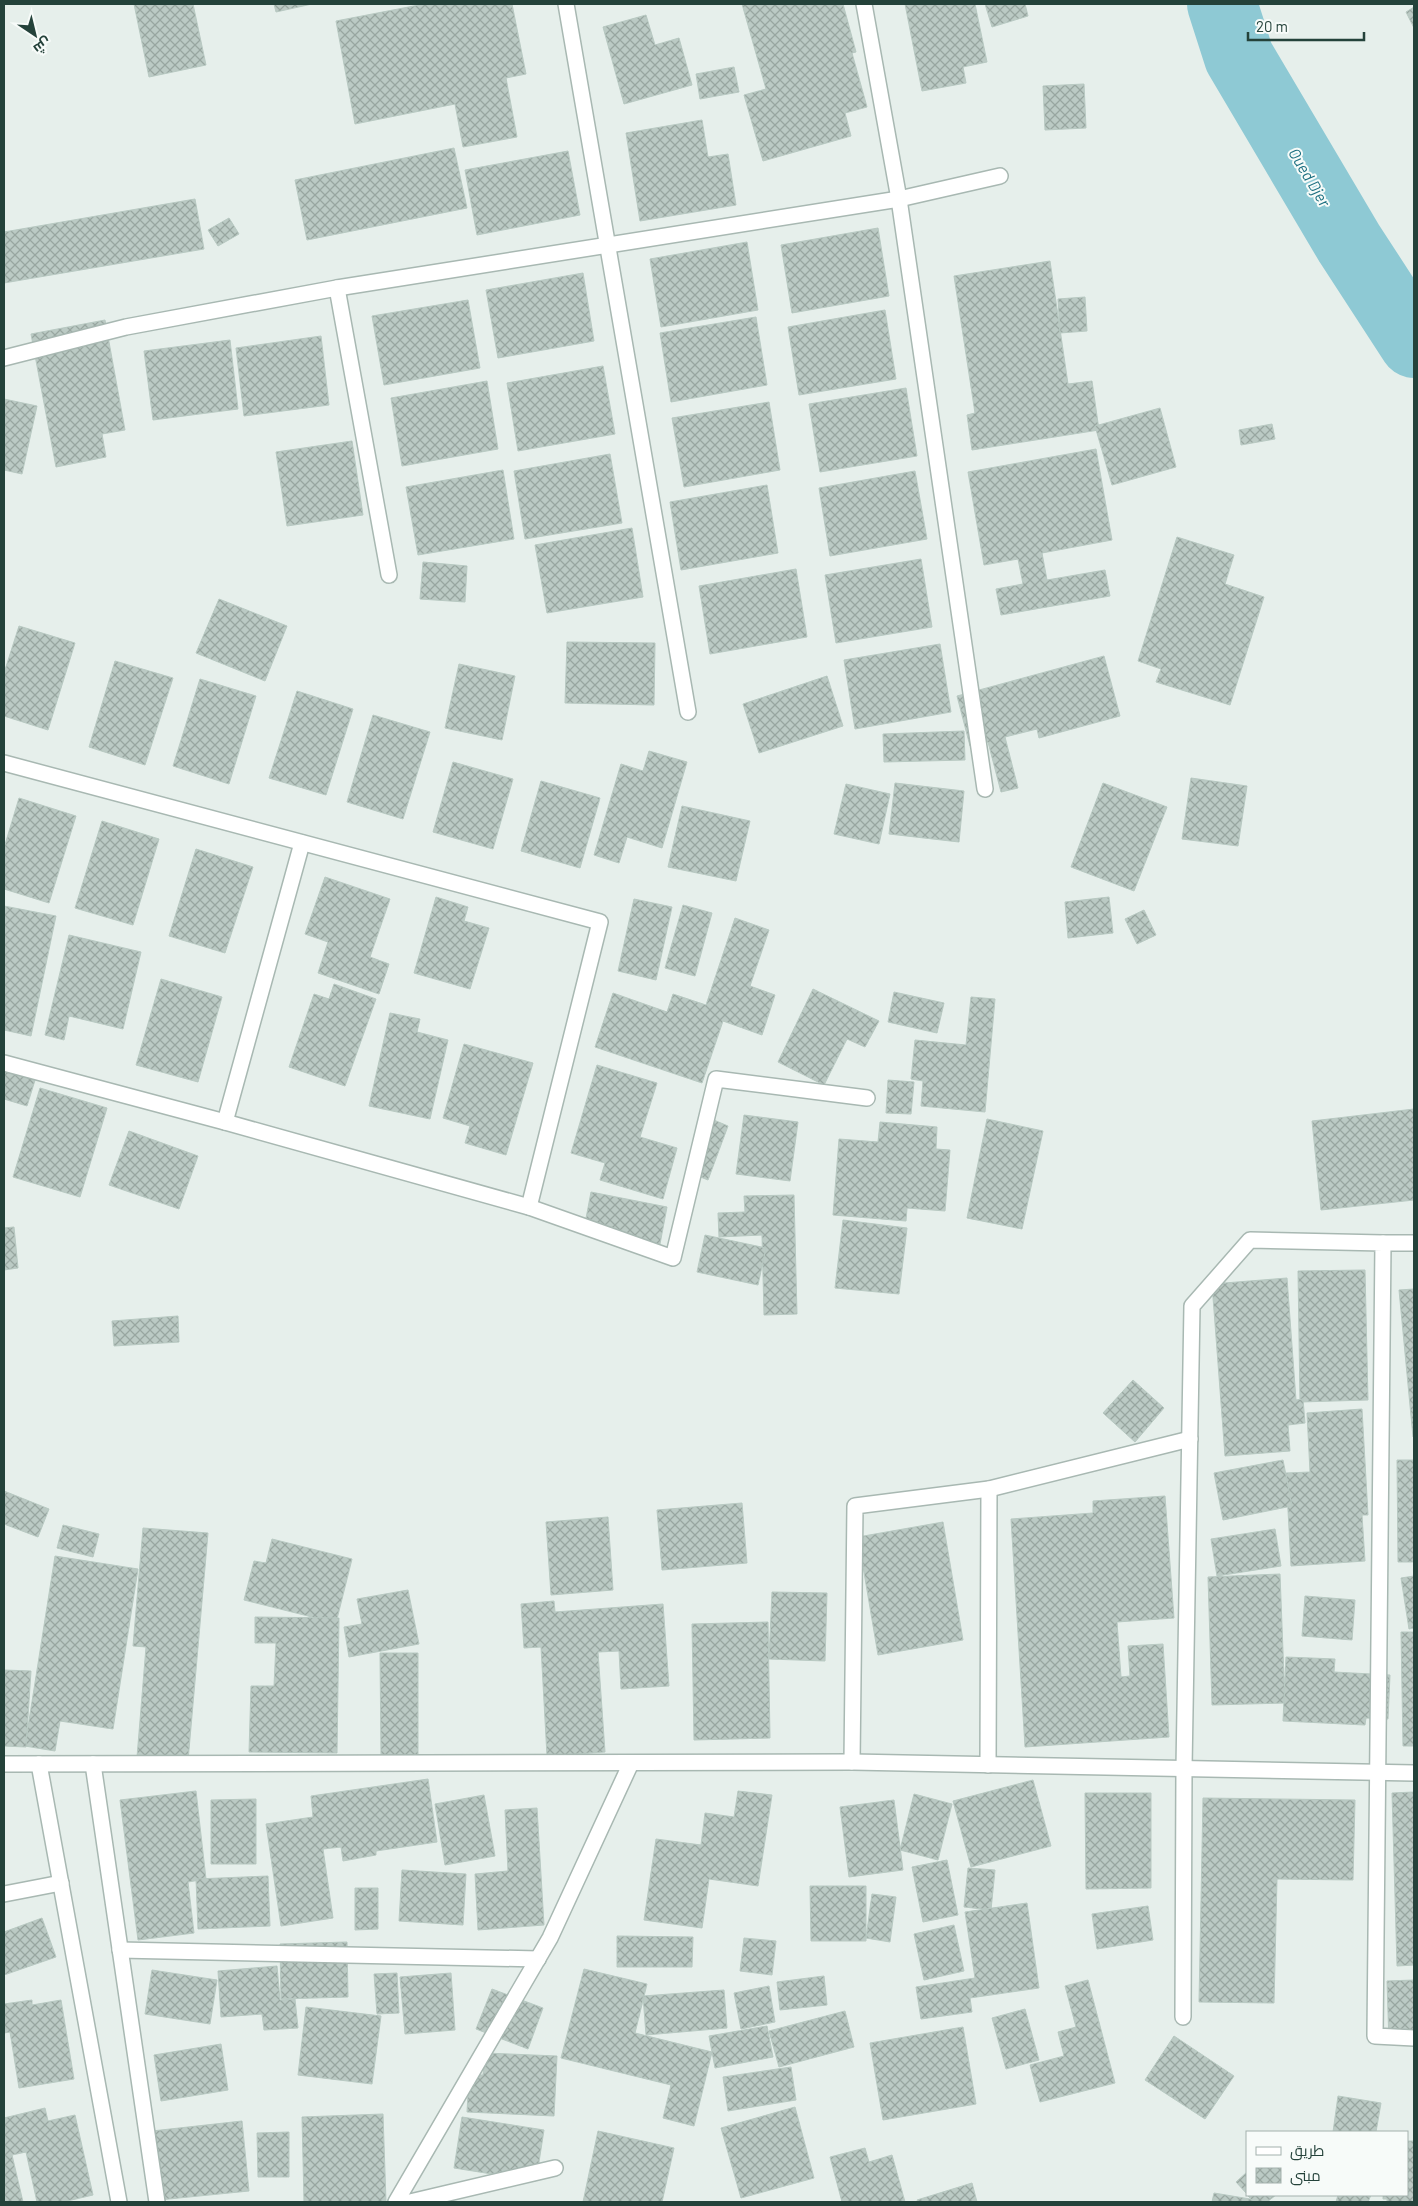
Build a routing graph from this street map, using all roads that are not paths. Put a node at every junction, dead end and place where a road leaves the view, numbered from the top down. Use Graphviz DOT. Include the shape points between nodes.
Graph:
graph roads {
  1 [pos="566,4"];
  2 [pos="864,4"];
  3 [pos="1000,176"];
  4 [pos="899,199"];
  5 [pos="607,245"];
  6 [pos="337,288"];
  7 [pos="4,358"];
  8 [pos="389,575"];
  9 [pos="688,712"];
  10 [pos="4,763"];
  11 [pos="985,789"];
  12 [pos="302,843"];
  13 [pos="4,1063"];
  14 [pos="867,1098"];
  15 [pos="225,1122"];
  16 [pos="529,1207"];
  17 [pos="1383,1243"];
  18 [pos="1414,1243"];
  19 [pos="1190,1440"];
  20 [pos="989,1489"];
  21 [pos="852,1762"];
  22 [pos="631,1763"];
  23 [pos="4,1764"];
  24 [pos="39,1764"];
  25 [pos="92,1764"];
  26 [pos="988,1765"];
  27 [pos="1184,1768"];
  28 [pos="1379,1772"];
  29 [pos="1414,1773"];
  30 [pos="61,1884"];
  31 [pos="4,1894"];
  32 [pos="120,1950"];
  33 [pos="538,1959"];
  34 [pos="1183,2017"];
  35 [pos="1414,2038"];
  36 [pos="554,2168"];
  37 [pos="119,2202"];
  38 [pos="157,2202"];
  39 [pos="396,2202"];
  40 [pos="410,2202"];
  1 -- 5 [label="street"];
  2 -- 4 [label="street"];
  3 -- 4 [label="street"];
  4 -- 5 [label="street"];
  4 -- 11 [label="street"];
  5 -- 6 [label="street"];
  5 -- 9 [label="street"];
  6 -- 7 [label="street" via="126,327"];
  6 -- 8 [label="street"];
  10 -- 12 [label="street"];
  12 -- 15 [label="street"];
  12 -- 16 [label="street" via="600,922"];
  13 -- 15 [label="street"];
  14 -- 16 [label="street" via="716,1079 674,1258"];
  15 -- 16 [label="street"];
  17 -- 18 [label="street"];
  17 -- 19 [label="street" via="1250,1240 1192,1306"];
  17 -- 28 [label="street"];
  19 -- 20 [label="street"];
  19 -- 27 [label="street"];
  20 -- 21 [label="street" via="855,1506"];
  20 -- 26 [label="street"];
  21 -- 22 [label="street"];
  21 -- 26 [label="street"];
  22 -- 25 [label="street"];
  22 -- 33 [label="street"];
  23 -- 24 [label="street"];
  24 -- 25 [label="street"];
  24 -- 30 [label="street"];
  25 -- 32 [label="street"];
  26 -- 27 [label="street"];
  27 -- 28 [label="street"];
  27 -- 34 [label="street"];
  28 -- 29 [label="street"];
  28 -- 35 [label="street" via="1375,2036"];
  30 -- 31 [label="street"];
  30 -- 37 [label="street"];
  32 -- 33 [label="street"];
  32 -- 38 [label="street"];
  33 -- 39 [label="street"];
  36 -- 40 [label="street"];
}
